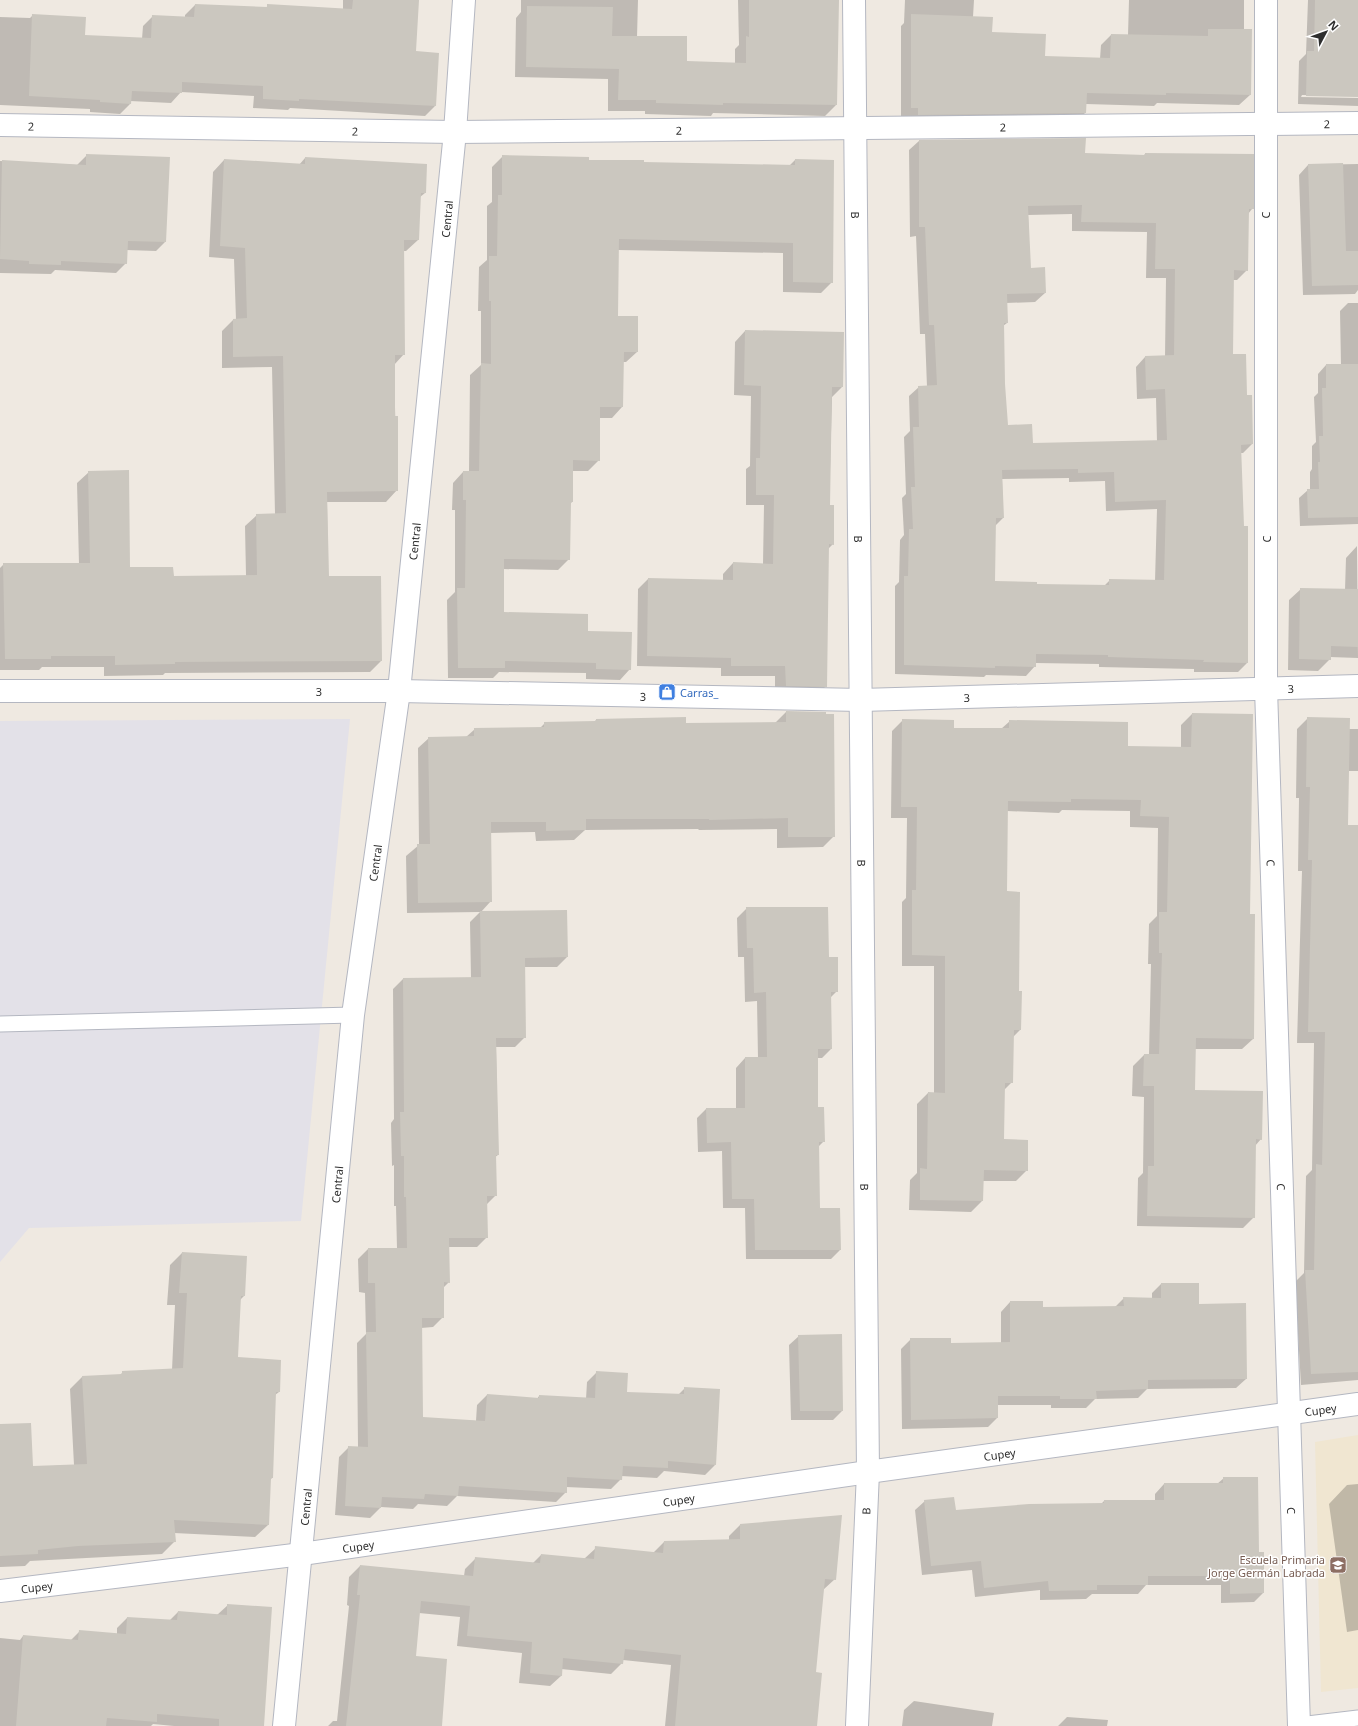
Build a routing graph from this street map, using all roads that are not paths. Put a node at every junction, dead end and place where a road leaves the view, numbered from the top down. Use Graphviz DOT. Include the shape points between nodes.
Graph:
graph roads {
  1 [pos="464,0"];
  2 [pos="854,0"];
  3 [pos="1266,0"];
  4 [pos="1265,123"];
  5 [pos="1358,123"];
  6 [pos="0,126"];
  7 [pos="854,128"];
  8 [pos="456,132"];
  9 [pos="1358,686"];
  10 [pos="1266,688"];
  11 [pos="0,691"];
  12 [pos="399,691"];
  13 [pos="861,700"];
  14 [pos="353,1016"];
  15 [pos="0,1024"];
  16 [pos="1358,1404"];
  17 [pos="1290,1414"];
  18 [pos="868,1472"];
  19 [pos="302,1554"];
  20 [pos="0,1591"];
  21 [pos="1358,1718"];
  22 [pos="284,1726"];
  23 [pos="857,1726"];
  24 [pos="1299,1726"];
  1 -- 8 [label="street, Central"];
  2 -- 7 [label="street, B"];
  3 -- 4 [label="street, C"];
  4 -- 5 [label="street, 2"];
  4 -- 7 [label="street, 2"];
  4 -- 10 [label="street, C"];
  6 -- 8 [label="street, 2"];
  7 -- 8 [label="street, 2"];
  7 -- 13 [label="street, B"];
  8 -- 12 [label="street, Central"];
  9 -- 10 [label="street, 3"];
  10 -- 13 [label="street, 3"];
  10 -- 17 [label="street, C"];
  11 -- 12 [label="street, 3"];
  12 -- 13 [label="street, 3"];
  12 -- 14 [label="street, Central"];
  13 -- 18 [label="street, B"];
  14 -- 15 [label="lane"];
  14 -- 19 [label="street, Central"];
  16 -- 17 [label="street, Cupey"];
  17 -- 18 [label="street, Cupey"];
  17 -- 24 [label="street, C"];
  18 -- 19 [label="street, Cupey"];
  18 -- 23 [label="street, B"];
  19 -- 20 [label="street, Cupey"];
  19 -- 22 [label="street, Central"];
  21 -- 24 [label="lane"];
}
